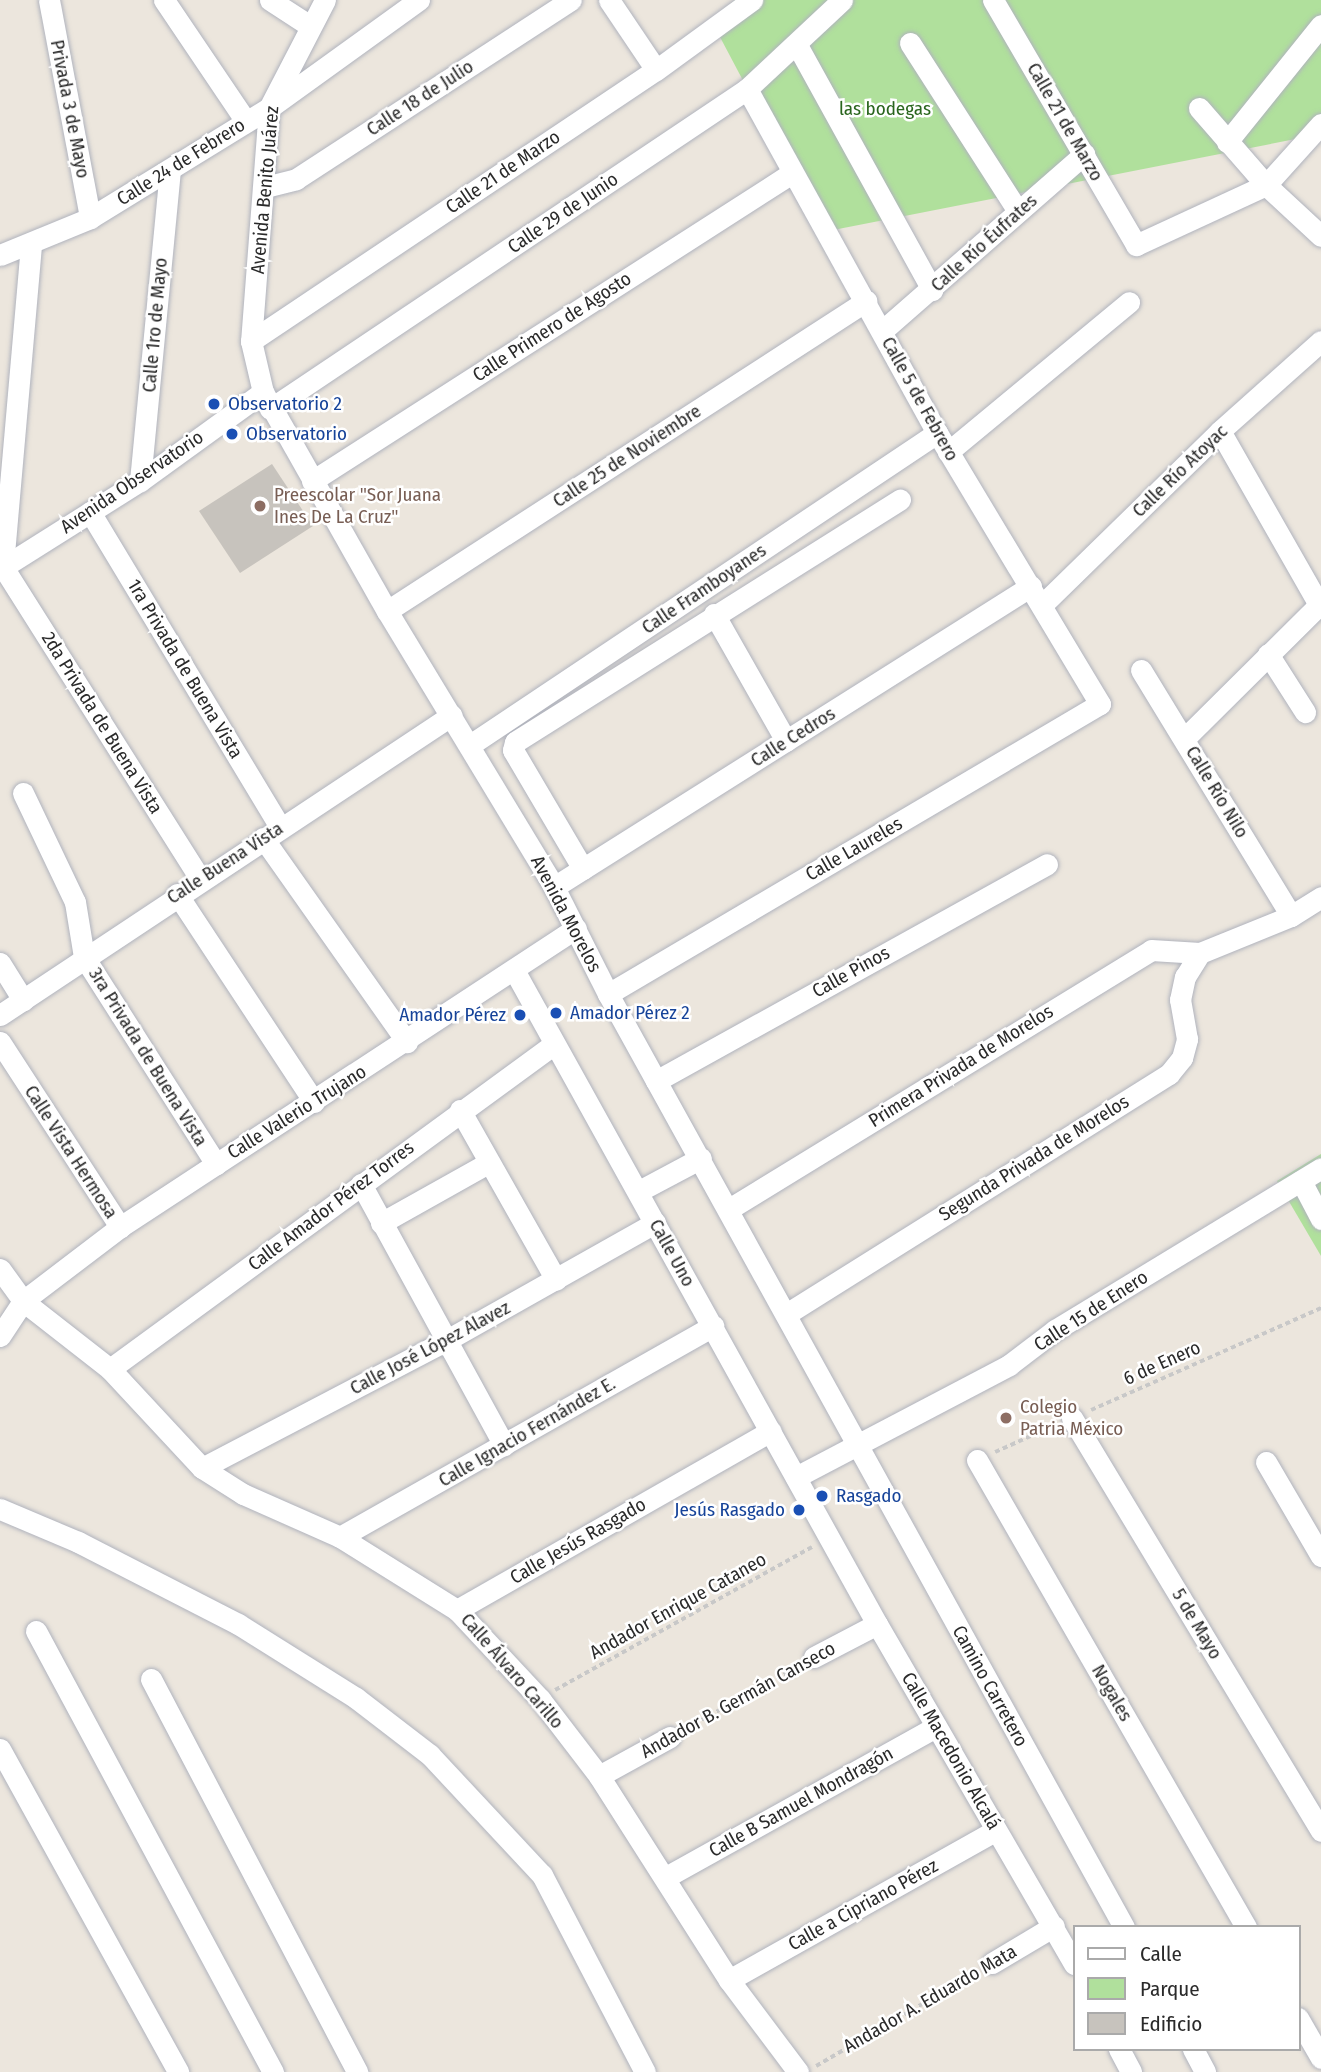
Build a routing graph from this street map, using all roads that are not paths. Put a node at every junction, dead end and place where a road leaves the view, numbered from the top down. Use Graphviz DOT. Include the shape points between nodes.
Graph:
graph roads {
  1 [pos="49,0"];
  2 [pos="164,0"];
  3 [pos="271,0"];
  4 [pos="325,0"];
  5 [pos="419,0"];
  6 [pos="571,0"];
  7 [pos="609,0"];
  8 [pos="752,0"];
  9 [pos="842,0"];
  10 [pos="993,0"];
  11 [pos="1321,25"];
  12 [pos="310,26"];
  13 [pos="910,43"];
  14 [pos="797,45"];
  15 [pos="656,70"];
  16 [pos="747,89"];
  17 [pos="269,108"];
  18 [pos="1199,108"];
  19 [pos="245,120"];
  20 [pos="1321,124"];
  21 [pos="1227,142"];
  22 [pos="1084,154"];
  23 [pos="170,169"];
  24 [pos="792,173"];
  25 [pos="1266,185"];
  26 [pos="265,187"];
  27 [pos="1018,211"];
  28 [pos="90,218"];
  29 [pos="1321,236"];
  30 [pos="31,245"];
  31 [pos="0,255"];
  32 [pos="932,290"];
  33 [pos="866,301"];
  34 [pos="1129,302"];
  35 [pos="882,331"];
  36 [pos="251,341"];
  37 [pos="1321,341"];
  38 [pos="266,401"];
  39 [pos="1220,431"];
  40 [pos="937,433"];
  41 [pos="948,452"];
  42 [pos="140,481"];
  43 [pos="312,481"];
  44 [pos="900,500"];
  45 [pos="90,512"];
  46 [pos="2,568"];
  47 [pos="1037,596"];
  48 [pos="1321,605"];
  49 [pos="387,611"];
  50 [pos="714,614"];
  51 [pos="1268,654"];
  52 [pos="1141,670"];
  53 [pos="1100,704"];
  54 [pos="1306,712"];
  55 [pos="452,715"];
  56 [pos="1185,738"];
  57 [pos="786,741"];
  58 [pos="470,745"];
  59 [pos="23,793"];
  60 [pos="272,832"];
  61 [pos="1046,864"];
  62 [pos="583,869"];
  63 [pos="201,880"];
  64 [pos="554,887"];
  65 [pos="177,894"];
  66 [pos="1321,897"];
  67 [pos="1291,916"];
  68 [pos="576,928"];
  69 [pos="1200,953"];
  70 [pos="84,957"];
  71 [pos="0,962"];
  72 [pos="513,970"];
  73 [pos="608,994"];
  74 [pos="23,1000"];
  75 [pos="0,1015"];
  76 [pos="0,1042"];
  77 [pos="407,1042"];
  78 [pos="554,1044"];
  79 [pos="656,1081"];
  80 [pos="314,1102"];
  81 [pos="460,1110"];
  82 [pos="701,1158"];
  83 [pos="488,1163"];
  84 [pos="216,1164"];
  85 [pos="1321,1168"];
  86 [pos="1301,1181"];
  87 [pos="360,1184"];
  88 [pos="639,1191"];
  89 [pos="729,1209"];
  90 [pos="1321,1219"];
  91 [pos="381,1223"];
  92 [pos="655,1223"];
  93 [pos="120,1227"];
  94 [pos="0,1269"];
  95 [pos="556,1280"];
  96 [pos="23,1301"];
  97 [pos="788,1313"];
  98 [pos="713,1326"];
  99 [pos="0,1336"];
  100 [pos="447,1340"];
  101 [pos="110,1369"];
  102 [pos="1072,1418"];
  103 [pos="771,1431"];
  104 [pos="503,1445"];
  105 [pos="855,1445"];
  106 [pos="977,1460"];
  107 [pos="1266,1462"];
  108 [pos="202,1468"];
  109 [pos="796,1477"];
  110 [pos="0,1509"];
  111 [pos="340,1537"];
  112 [pos="829,1538"];
  113 [pos="1321,1556"];
  114 [pos="457,1609"];
  115 [pos="877,1624"];
  116 [pos="36,1631"];
  117 [pos="814,1657"];
  118 [pos="151,1679"];
  119 [pos="936,1727"];
  120 [pos="670,1737"];
  121 [pos="0,1749"];
  122 [pos="599,1776"];
  123 [pos="996,1830"];
  124 [pos="1321,1831"];
  125 [pos="666,1877"];
  126 [pos="1123,1925"];
  127 [pos="1245,1925"];
  128 [pos="1054,1926"];
  129 [pos="1072,1960"];
  130 [pos="992,1963"];
  131 [pos="729,1980"];
  132 [pos="1300,2021"];
  133 [pos="1120,2051"];
  134 [pos="1194,2051"];
  135 [pos="1321,2058"];
  136 [pos="178,2072"];
  137 [pos="273,2072"];
  138 [pos="358,2072"];
  139 [pos="645,2072"];
  140 [pos="798,2072"];
  141 [pos="1131,2072"];
  142 [pos="1205,2072"];
  1 -- 28 [label="street, Privada 3 de Mayo"];
  2 -- 19 [label="street"];
  3 -- 12 [label="street"];
  4 -- 12 [label="street, Avenida Benito Juárez"];
  5 -- 17 [label="street, Calle 24 de Febrero"];
  6 -- 26 [label="street, Calle 18 de Julio" via="296,178"];
  7 -- 15 [label="street"];
  8 -- 15 [label="street, Calle 21 de Marzo"];
  9 -- 14 [label="street, Calle 29 de Junio"];
  10 -- 22 [label="street, Calle 21 de Marzo"];
  11 -- 21 [label="street"];
  12 -- 17 [label="street, Avenida Benito Juárez"];
  13 -- 27 [label="street"];
  14 -- 16 [label="street, Calle 29 de Junio"];
  14 -- 32 [label="street"];
  15 -- 36 [label="street, Calle 21 de Marzo"];
  16 -- 24 [label="street, Calle 5 de Febrero"];
  16 -- 38 [label="street, Calle 29 de Junio"];
  17 -- 19 [label="street, Calle 24 de Febrero"];
  17 -- 26 [label="street, Avenida Benito Juárez"];
  18 -- 21 [label="street"];
  19 -- 23 [label="street, Calle 24 de Febrero"];
  20 -- 25 [label="street"];
  21 -- 25 [label="street"];
  22 -- 25 [label="street, Calle 21 de Marzo" via="1136,245"];
  22 -- 27 [label="street, Calle Río Éufrates"];
  23 -- 28 [label="street, Calle 24 de Febrero"];
  23 -- 42 [label="street, Calle 1ro de Mayo"];
  24 -- 33 [label="street, Calle 5 de Febrero"];
  24 -- 43 [label="street, Calle Primero de Agosto"];
  25 -- 29 [label="street"];
  26 -- 36 [label="street, Avenida Benito Juárez"];
  27 -- 32 [label="street, Calle Río Éufrates"];
  28 -- 30 [label="street, Calle 24 de Febrero"];
  30 -- 31 [label="street, Calle 24 de Febrero"];
  30 -- 46 [label="street"];
  32 -- 35 [label="street, Calle Río Éufrates"];
  33 -- 35 [label="street, Calle 5 de Febrero"];
  33 -- 49 [label="street, Calle 25 de Noviembre"];
  34 -- 41 [label="street"];
  35 -- 40 [label="street, Calle 5 de Febrero"];
  36 -- 38 [label="street, Avenida Benito Juárez"];
  37 -- 39 [label="street, Calle Río Atoyac"];
  38 -- 42 [label="street, Avenida Observatorio"];
  38 -- 43 [label="street, Avenida Morelos"];
  39 -- 47 [label="street, Calle Río Atoyac"];
  39 -- 48 [label="street"];
  40 -- 41 [label="street, Calle 5 de Febrero"];
  40 -- 58 [label="street, Calle Framboyanes"];
  41 -- 47 [label="street, Calle 5 de Febrero"];
  42 -- 45 [label="street, Avenida Observatorio"];
  43 -- 49 [label="street, Avenida Morelos"];
  44 -- 50 [label="street"];
  45 -- 46 [label="street, Avenida Observatorio"];
  45 -- 60 [label="street, 1ra Privada de Buena Vista"];
  46 -- 63 [label="street, 2da Privada de Buena Vista"];
  47 -- 53 [label="street, Calle 5 de Febrero"];
  47 -- 57 [label="street, Calle Cedros"];
  48 -- 51 [label="street"];
  49 -- 55 [label="street, Avenida Morelos"];
  50 -- 57 [label="street"];
  50 -- 62 [label="street" via="515,741 513,750"];
  51 -- 54 [label="street"];
  51 -- 56 [label="street"];
  52 -- 56 [label="street, Calle Río Nilo"];
  53 -- 73 [label="street, Calle Laureles"];
  55 -- 58 [label="street, Avenida Morelos"];
  55 -- 60 [label="street, Calle Buena Vista"];
  56 -- 67 [label="street, Calle Río Nilo"];
  57 -- 62 [label="street, Calle Cedros"];
  58 -- 64 [label="street, Avenida Morelos"];
  59 -- 70 [label="street, 3ra Privada de Buena Vista" via="75,902"];
  60 -- 63 [label="street, Calle Buena Vista"];
  60 -- 77 [label="street, 1ra Privada de Buena Vista"];
  61 -- 79 [label="street, Calle Pinos"];
  62 -- 64 [label="street, Calle Cedros"];
  63 -- 65 [label="street, Calle Buena Vista"];
  64 -- 68 [label="street, Avenida Morelos"];
  65 -- 70 [label="street, Calle Buena Vista"];
  65 -- 80 [label="street"];
  66 -- 67 [label="street"];
  67 -- 69 [label="street"];
  68 -- 72 [label="street, Calle Valerio Trujano"];
  68 -- 73 [label="street, Avenida Morelos"];
  69 -- 89 [label="street, Primera Privada de Morelos" via="1151,950"];
  69 -- 97 [label="street, Segunda Privada de Morelos" via="1185,977 1180,1000 1186,1039 1182,1058 1169,1074"];
  70 -- 74 [label="street, Calle Buena Vista"];
  70 -- 84 [label="street, 3ra Privada de Buena Vista"];
  71 -- 74 [label="street"];
  72 -- 77 [label="street, Calle Valerio Trujano"];
  72 -- 78 [label="street, Calle Uno"];
  73 -- 79 [label="street, Avenida Morelos"];
  74 -- 75 [label="street, Calle Buena Vista"];
  76 -- 93 [label="street, Calle Vista Hermosa"];
  77 -- 80 [label="street, Calle Valerio Trujano"];
  78 -- 81 [label="street, Calle Amador Pérez Torres"];
  78 -- 88 [label="street, Calle Uno"];
  79 -- 82 [label="street, Avenida Morelos"];
  80 -- 84 [label="street, Calle Valerio Trujano"];
  81 -- 83 [label="street"];
  81 -- 87 [label="street, Calle Amador Pérez Torres"];
  82 -- 88 [label="street"];
  82 -- 89 [label="street, Avenida Morelos"];
  83 -- 91 [label="street"];
  83 -- 95 [label="street"];
  84 -- 93 [label="street, Calle Valerio Trujano"];
  85 -- 86 [label="street, Calle 15 de Enero"];
  86 -- 90 [label="street"];
  86 -- 105 [label="street, Calle 15 de Enero" via="1055,1330 1009,1366"];
  87 -- 91 [label="street"];
  87 -- 101 [label="street, Calle Amador Pérez Torres"];
  88 -- 92 [label="street, Calle Uno"];
  89 -- 97 [label="street, Avenida Morelos"];
  91 -- 100 [label="street"];
  92 -- 95 [label="street, Calle José López Alavez"];
  92 -- 98 [label="street, Calle Uno"];
  93 -- 96 [label="street, Calle Valerio Trujano"];
  94 -- 96 [label="street, Calle Álvaro Carillo"];
  95 -- 100 [label="street, Calle José López Alavez"];
  96 -- 99 [label="street, Calle Valerio Trujano"];
  96 -- 101 [label="street, Calle Álvaro Carillo"];
  97 -- 105 [label="street, Avenida Morelos"];
  98 -- 103 [label="street, Calle Uno"];
  98 -- 104 [label="street, Calle Ignacio Fernández E."];
  100 -- 104 [label="street"];
  100 -- 108 [label="street, Calle José López Alavez"];
  101 -- 108 [label="street, Calle Álvaro Carillo"];
  102 -- 124 [label="street, 5 de Mayo"];
  103 -- 109 [label="street, Calle Uno"];
  103 -- 114 [label="street, Calle Jesús Rasgado"];
  104 -- 111 [label="street, Calle Ignacio Fernández E."];
  105 -- 109 [label="street, Calle 15 de Enero"];
  105 -- 126 [label="street, Camino Carretero"];
  106 -- 127 [label="street, Nogales"];
  107 -- 113 [label="street"];
  108 -- 111 [label="street, Calle Álvaro Carillo" via="243,1494"];
  109 -- 112 [label="street, Calle Uno"];
  110 -- 139 [label="street" via="78,1542 238,1624 356,1698 430,1755 542,1875"];
  111 -- 114 [label="street, Calle Álvaro Carillo"];
  112 -- 115 [label="street, Calle Macedonio Alcalá"];
  114 -- 122 [label="street, Calle Álvaro Carillo" via="540,1699"];
  115 -- 117 [label="street, Andador B. Germán Canseco"];
  115 -- 119 [label="street, Calle Macedonio Alcalá"];
  116 -- 137 [label="street"];
  118 -- 138 [label="street"];
  119 -- 123 [label="street, Calle Macedonio Alcalá"];
  119 -- 125 [label="street, Calle B Samuel Mondragón"];
  120 -- 122 [label="street, Andador B. Germán Canseco"];
  121 -- 136 [label="street"];
  122 -- 125 [label="street, Calle Álvaro Carillo"];
  123 -- 128 [label="street, Calle Macedonio Alcalá"];
  123 -- 131 [label="street, Calle a Cipriano Pérez"];
  125 -- 131 [label="street, Calle Álvaro Carillo"];
  128 -- 129 [label="street, Calle Macedonio Alcalá"];
  128 -- 130 [label="street, Andador A. Eduardo Mata"];
  131 -- 140 [label="street, Calle Álvaro Carillo"];
  132 -- 135 [label="street"];
  133 -- 141 [label="street"];
  134 -- 142 [label="street"];
}
